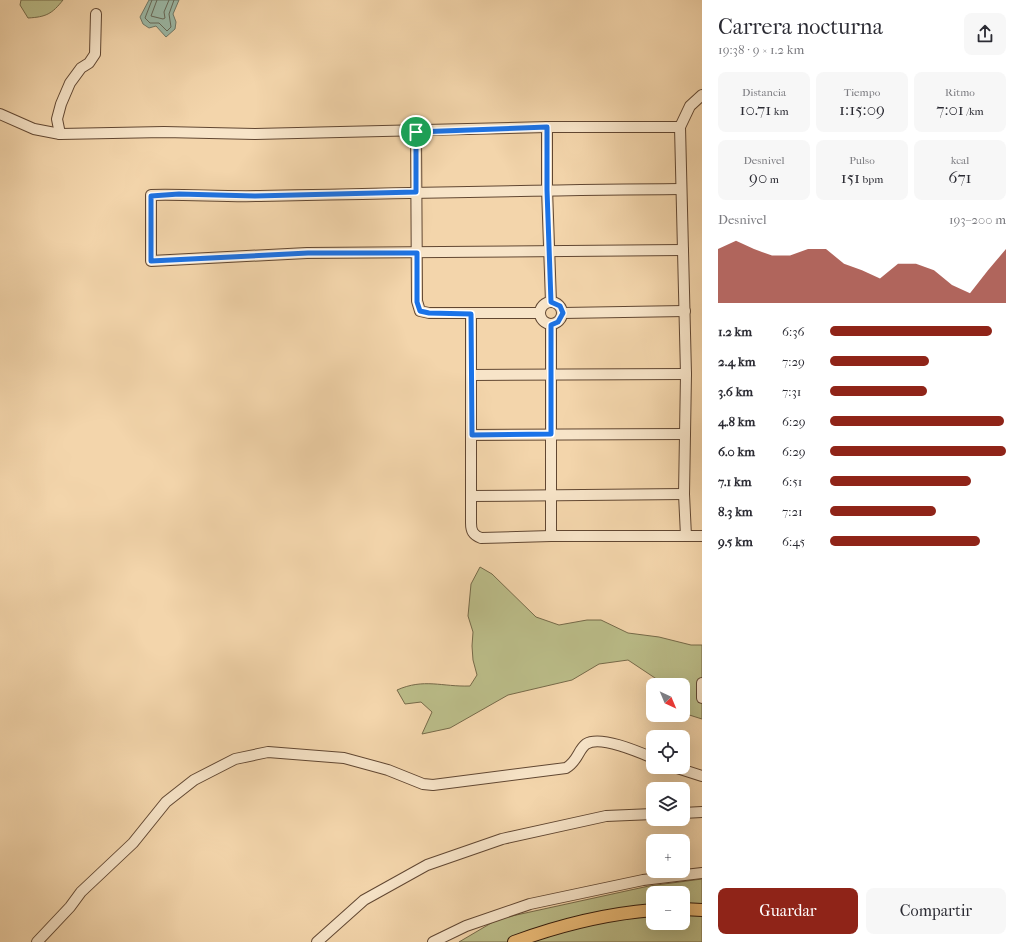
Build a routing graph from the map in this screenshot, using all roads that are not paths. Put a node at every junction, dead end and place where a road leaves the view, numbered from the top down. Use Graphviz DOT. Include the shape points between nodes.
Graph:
graph roads {
  1 [pos="96,14"];
  2 [pos="702,95"];
  3 [pos="0,114"];
  4 [pos="547,127"];
  5 [pos="680,127"];
  6 [pos="416,132"];
  7 [pos="60,134"];
  8 [pos="681,189"];
  9 [pos="547,190"];
  10 [pos="416,192"];
  11 [pos="684,250"];
  12 [pos="550,251"];
  13 [pos="417,253"];
  14 [pos="551,302"];
  15 [pos="685,311"];
  16 [pos="540,313"];
  17 [pos="563,313"];
  18 [pos="471,314"];
  19 [pos="551,325"];
  20 [pos="551,374"];
  21 [pos="686,374"];
  22 [pos="471,375"];
  23 [pos="551,434"];
  24 [pos="685,434"];
  25 [pos="472,435"];
  26 [pos="551,494"];
  27 [pos="684,494"];
  28 [pos="471,496"];
  29 [pos="551,536"];
  30 [pos="686,536"];
  31 [pos="702,536"];
  32 [pos="702,684"];
  33 [pos="702,698"];
  34 [pos="646,755"];
  35 [pos="690,772"];
  36 [pos="702,776"];
  37 [pos="702,812"];
  38 [pos="690,813"];
  39 [pos="646,814"];
  40 [pos="702,873"];
  41 [pos="690,909"];
  42 [pos="702,910"];
  43 [pos="646,911"];
  44 [pos="37,942"];
  45 [pos="317,942"];
  46 [pos="434,942"];
  47 [pos="514,942"];
  1 -- 7 [label="street" via="95,54 89,63 81,68 67,90 57,119"];
  2 -- 5 [label="street" via="690,106"];
  3 -- 7 [label="street" via="34,129"];
  4 -- 5 [label="street"];
  4 -- 6 [label="street"];
  4 -- 9 [label="street"];
  5 -- 8 [label="street"];
  6 -- 7 [label="street"];
  6 -- 10 [label="street"];
  8 -- 9 [label="street"];
  8 -- 11 [label="street"];
  9 -- 10 [label="street"];
  9 -- 12 [label="street"];
  10 -- 13 [label="street"];
  10 -- 13 [label="street" via="151,196 151,261 308,253"];
  11 -- 12 [label="street"];
  11 -- 15 [label="street"];
  12 -- 13 [label="street"];
  12 -- 14 [label="street"];
  13 -- 18 [label="street" via="417,302 420,311"];
  14 -- 16 [label="street" via="545,304"];
  14 -- 17 [label="street" via="560,306"];
  15 -- 17 [label="street"];
  15 -- 21 [label="street"];
  16 -- 18 [label="street"];
  16 -- 19 [label="street" via="542,320"];
  17 -- 19 [label="street" via="558,322"];
  18 -- 22 [label="street"];
  19 -- 20 [label="street"];
  20 -- 21 [label="street"];
  20 -- 22 [label="street"];
  20 -- 23 [label="street"];
  21 -- 24 [label="street"];
  22 -- 25 [label="street"];
  23 -- 24 [label="street"];
  23 -- 25 [label="street"];
  23 -- 26 [label="street"];
  24 -- 27 [label="street"];
  25 -- 28 [label="street"];
  26 -- 27 [label="street"];
  26 -- 28 [label="street"];
  26 -- 29 [label="street"];
  27 -- 30 [label="street"];
  28 -- 29 [label="street" via="471,529 478,537"];
  29 -- 30 [label="street"];
  30 -- 31 [label="street"];
  32 -- 33 [label="street"];
  34 -- 44 [label="street" via="599,741 587,744 576,760 566,768 433,785 344,758 268,752 236,758 194,780 166,802 134,843 81,892"];
  35 -- 36 [label="street"];
  37 -- 38 [label="street"];
  39 -- 45 [label="street" via="606,816 502,839 427,865 364,900"];
  40 -- 46 [label="street" via="643,880 530,904 466,926"];
  41 -- 42 [label="main road"];
  43 -- 47 [label="main road" via="588,919"];
}
